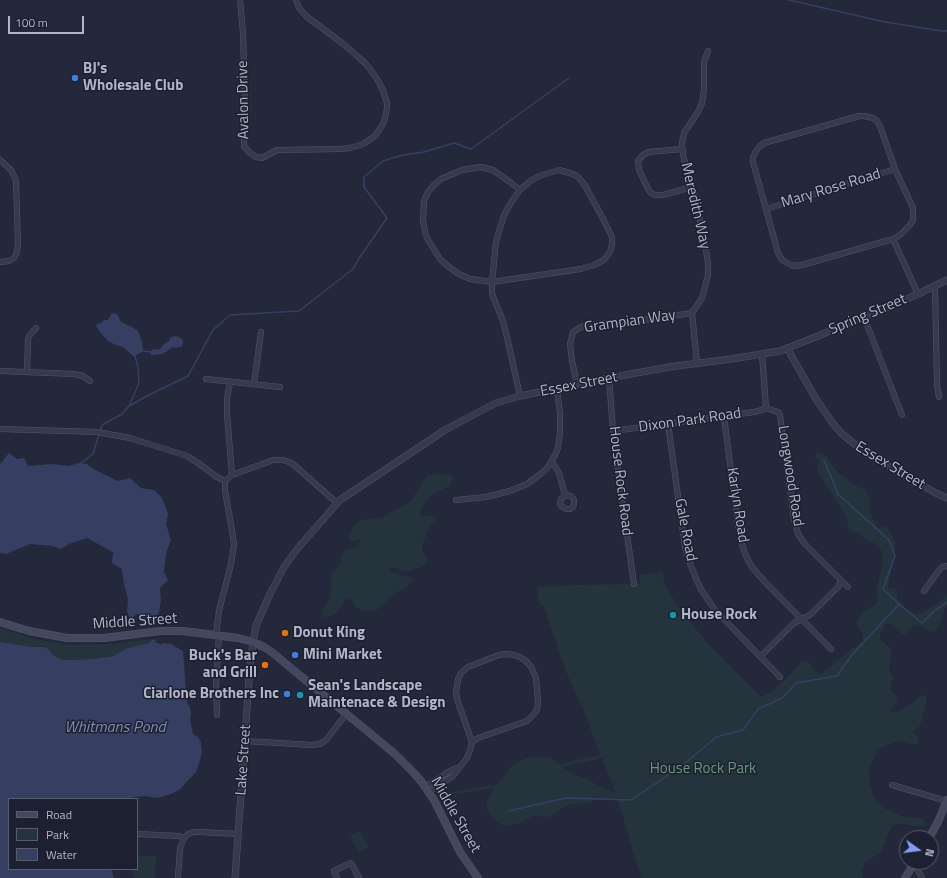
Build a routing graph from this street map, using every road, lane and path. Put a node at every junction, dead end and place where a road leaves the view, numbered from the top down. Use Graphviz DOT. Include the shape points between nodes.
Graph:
graph roads {
  1 [pos="240,0"];
  2 [pos="296,0"];
  3 [pos="708,51"];
  4 [pos="682,149"];
  5 [pos="0,160"];
  6 [pos="895,169"];
  7 [pos="692,187"];
  8 [pos="520,190"];
  9 [pos="766,209"];
  10 [pos="893,239"];
  11 [pos="0,262"];
  12 [pos="947,280"];
  13 [pos="492,282"];
  14 [pos="935,286"];
  15 [pos="918,294"];
  16 [pos="692,313"];
  17 [pos="864,317"];
  18 [pos="36,328"];
  19 [pos="260,332"];
  20 [pos="787,348"];
  21 [pos="762,354"];
  22 [pos="697,363"];
  23 [pos="0,372"];
  24 [pos="27,372"];
  25 [pos="609,378"];
  26 [pos="206,379"];
  27 [pos="90,381"];
  28 [pos="230,382"];
  29 [pos="254,384"];
  30 [pos="577,384"];
  31 [pos="280,388"];
  32 [pos="557,389"];
  33 [pos="520,396"];
  34 [pos="939,397"];
  35 [pos="766,408"];
  36 [pos="902,415"];
  37 [pos="724,417"];
  38 [pos="668,424"];
  39 [pos="0,429"];
  40 [pos="614,431"];
  41 [pos="552,462"];
  42 [pos="232,475"];
  43 [pos="224,481"];
  44 [pos="565,495"];
  45 [pos="947,498"];
  46 [pos="456,500"];
  47 [pos="337,503"];
  48 [pos="947,566"];
  49 [pos="840,579"];
  50 [pos="634,584"];
  51 [pos="848,587"];
  52 [pos="924,591"];
  53 [pos="801,620"];
  54 [pos="0,622"];
  55 [pos="217,634"];
  56 [pos="253,642"];
  57 [pos="831,649"];
  58 [pos="760,657"];
  59 [pos="780,678"];
  60 [pos="346,714"];
  61 [pos="217,715"];
  62 [pos="245,741"];
  63 [pos="472,742"];
  64 [pos="892,786"];
  65 [pos="427,790"];
  66 [pos="947,800"];
  67 [pos="934,830"];
  68 [pos="138,834"];
  69 [pos="238,834"];
  70 [pos="184,838"];
  71 [pos="178,878"];
  72 [pos="235,878"];
  73 [pos="337,878"];
  74 [pos="359,878"];
  75 [pos="478,878"];
  1 -- 2 [label="street, Avalon Drive" via="245,95 244,146 249,152 262,158 284,149 340,149 363,144 375,136 387,114 383,90 367,65 306,16"];
  3 -- 4 [label="street, Meredith Way" via="704,62 702,103 684,133"];
  4 -- 7 [label="street, Meredith Way"];
  4 -- 7 [label="street" via="643,154 638,161 639,170 648,189 655,195"];
  5 -- 11 [label="street" via="11,170 16,180 18,244 14,258"];
  6 -- 9 [label="street, Mary Rose Road"];
  6 -- 9 [label="street" via="880,126 877,121 864,116 764,143 756,151 753,162"];
  6 -- 10 [label="street" via="913,208 913,214 910,225"];
  7 -- 16 [label="street, Meredith Way" via="708,264 702,298"];
  8 -- 13 [label="street" via="505,213 500,228"];
  8 -- 13 [label="street" via="493,170 476,167 441,179 424,200 425,232 440,259 470,279"];
  8 -- 13 [label="street" via="539,176 559,170 577,176 584,184 612,237 610,252 604,260 581,269"];
  9 -- 10 [label="street" via="778,253 782,260 791,265 802,265"];
  10 -- 15 [label="street"];
  12 -- 14 [label="street, Spring Street"];
  13 -- 33 [label="street" via="492,294 503,321"];
  14 -- 15 [label="street, Spring Street"];
  14 -- 34 [label="street"];
  15 -- 17 [label="street, Spring Street"];
  16 -- 22 [label="street"];
  16 -- 30 [label="street, Grampian Way" via="578,328 573,332 570,344"];
  17 -- 20 [label="street, Spring Street"];
  17 -- 36 [label="street"];
  18 -- 24 [label="street" via="28,340"];
  19 -- 29 [label="street"];
  20 -- 21 [label="street, Essex Street"];
  20 -- 45 [label="street, Essex Street" via="816,400 841,433 869,454"];
  21 -- 22 [label="street, Essex Street"];
  21 -- 35 [label="street, Longwood Road"];
  22 -- 25 [label="street, Essex Street"];
  23 -- 24 [label="street"];
  24 -- 27 [label="street" via="74,374"];
  25 -- 30 [label="street, Essex Street"];
  25 -- 40 [label="street, House Rock Road"];
  26 -- 28 [label="street"];
  28 -- 29 [label="street"];
  28 -- 42 [label="street" via="226,414"];
  29 -- 31 [label="street"];
  30 -- 32 [label="street, Essex Street"];
  32 -- 33 [label="street, Essex Street"];
  32 -- 41 [label="street" via="560,433 558,448"];
  33 -- 47 [label="street, Essex Street" via="496,403 445,430"];
  35 -- 37 [label="street, Dixon Park Road"];
  35 -- 49 [label="street, Longwood Road" via="780,415 798,534"];
  37 -- 38 [label="street, Dixon Park Road"];
  37 -- 53 [label="street, Karlyn Road" via="738,525 744,548 752,567"];
  38 -- 40 [label="street, Dixon Park Road"];
  38 -- 58 [label="street, Gale Road" via="683,535 691,566 702,591 715,610"];
  39 -- 43 [label="street" via="99,433 135,440 187,456"];
  40 -- 50 [label="street, House Rock Road"];
  41 -- 44 [label="street" via="559,473"];
  41 -- 46 [label="street" via="539,476 519,488 486,497"];
  42 -- 43 [label="street"];
  42 -- 47 [label="street" via="273,460 286,460"];
  43 -- 55 [label="street" via="234,545 219,612"];
  47 -- 56 [label="street, Essex Street" via="281,572 260,616"];
  48 -- 52 [label="street" via="940,569"];
  49 -- 51 [label="street, Longwood Road"];
  49 -- 53 [label="street" via="838,587 810,615"];
  53 -- 57 [label="street, Karlyn Road"];
  53 -- 58 [label="street" via="794,623"];
  54 -- 55 [label="main road, Middle Street" via="34,632 78,638 104,638 172,630"];
  55 -- 56 [label="main road, Middle Street"];
  55 -- 61 [label="street"];
  56 -- 60 [label="main road, Middle Street" via="274,653"];
  56 -- 62 [label="street, Lake Street"];
  58 -- 59 [label="street, Gale Road"];
  60 -- 62 [label="street" via="320,744"];
  60 -- 65 [label="main road, Middle Street" via="406,764"];
  62 -- 69 [label="street, Lake Street"];
  63 -- 63 [label="street" via="457,699 458,679 471,666 499,655 520,657 532,667 536,678 537,710 527,721"];
  63 -- 65 [label="street" via="467,758 458,768 450,771"];
  64 -- 66 [label="street"];
  65 -- 75 [label="main road, Middle Street" via="460,852"];
  66 -- 67 [label="main road"];
  68 -- 70 [label="street"];
  69 -- 70 [label="street" via="194,832"];
  69 -- 72 [label="street, Lake Street"];
  70 -- 71 [label="street" via="180,848"];
  73 -- 74 [label="street" via="334,871 351,863"];
}
